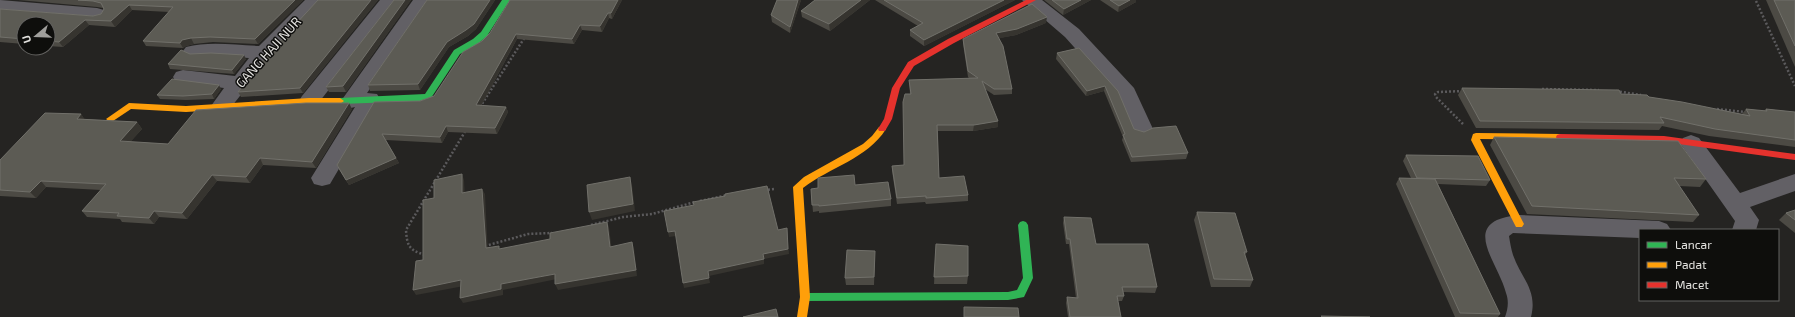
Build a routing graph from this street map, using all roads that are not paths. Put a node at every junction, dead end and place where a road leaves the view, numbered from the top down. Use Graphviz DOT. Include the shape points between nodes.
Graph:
graph roads {
  1 [pos="315,0"];
  2 [pos="390,0"];
  3 [pos="422,0"];
  4 [pos="506,0"];
  5 [pos="1031,0"];
  6 [pos="0,6"];
  7 [pos="97,14"];
  8 [pos="193,51"];
  9 [pos="264,53"];
  10 [pos="183,77"];
  11 [pos="240,83"];
  12 [pos="361,100"];
  13 [pos="309,101"];
  14 [pos="221,106"];
  15 [pos="110,118"];
  16 [pos="1142,129"];
  17 [pos="1691,143"];
  18 [pos="1795,157"];
  19 [pos="322,178"];
  20 [pos="1795,182"];
  21 [pos="1736,203"];
  22 [pos="1519,224"];
  23 [pos="1022,225"];
  24 [pos="1639,229"];
  25 [pos="1744,229"];
  26 [pos="804,297"];
  27 [pos="802,317"];
  28 [pos="1518,317"];
  1 -- 9 [label="street, GANG HAJI NUR"];
  2 -- 13 [label="street"];
  3 -- 12 [label="street"];
  4 -- 12 [label="street" via="484,34 457,52 428,96 417,100"];
  5 -- 16 [label="street" via="1072,33 1128,93"];
  5 -- 26 [label="street" via="911,64 896,88 888,119 877,138 836,165 808,178 798,187"];
  6 -- 7 [label="street"];
  8 -- 9 [label="street"];
  9 -- 11 [label="street, GANG HAJI NUR"];
  10 -- 11 [label="street"];
  11 -- 14 [label="street, GANG HAJI NUR"];
  12 -- 13 [label="street"];
  12 -- 19 [label="street"];
  13 -- 14 [label="street"];
  14 -- 15 [label="street" via="186,109 129,106"];
  17 -- 18 [label="street"];
  17 -- 21 [label="street"];
  17 -- 22 [label="street" via="1664,139 1476,136 1475,140"];
  20 -- 21 [label="street"];
  21 -- 25 [label="street" via="1747,220"];
  22 -- 24 [label="street"];
  22 -- 28 [label="street" via="1508,225 1497,232 1501,254 1516,283 1521,303"];
  23 -- 26 [label="street" via="1028,278 1020,294"];
  26 -- 27 [label="street"];
}
